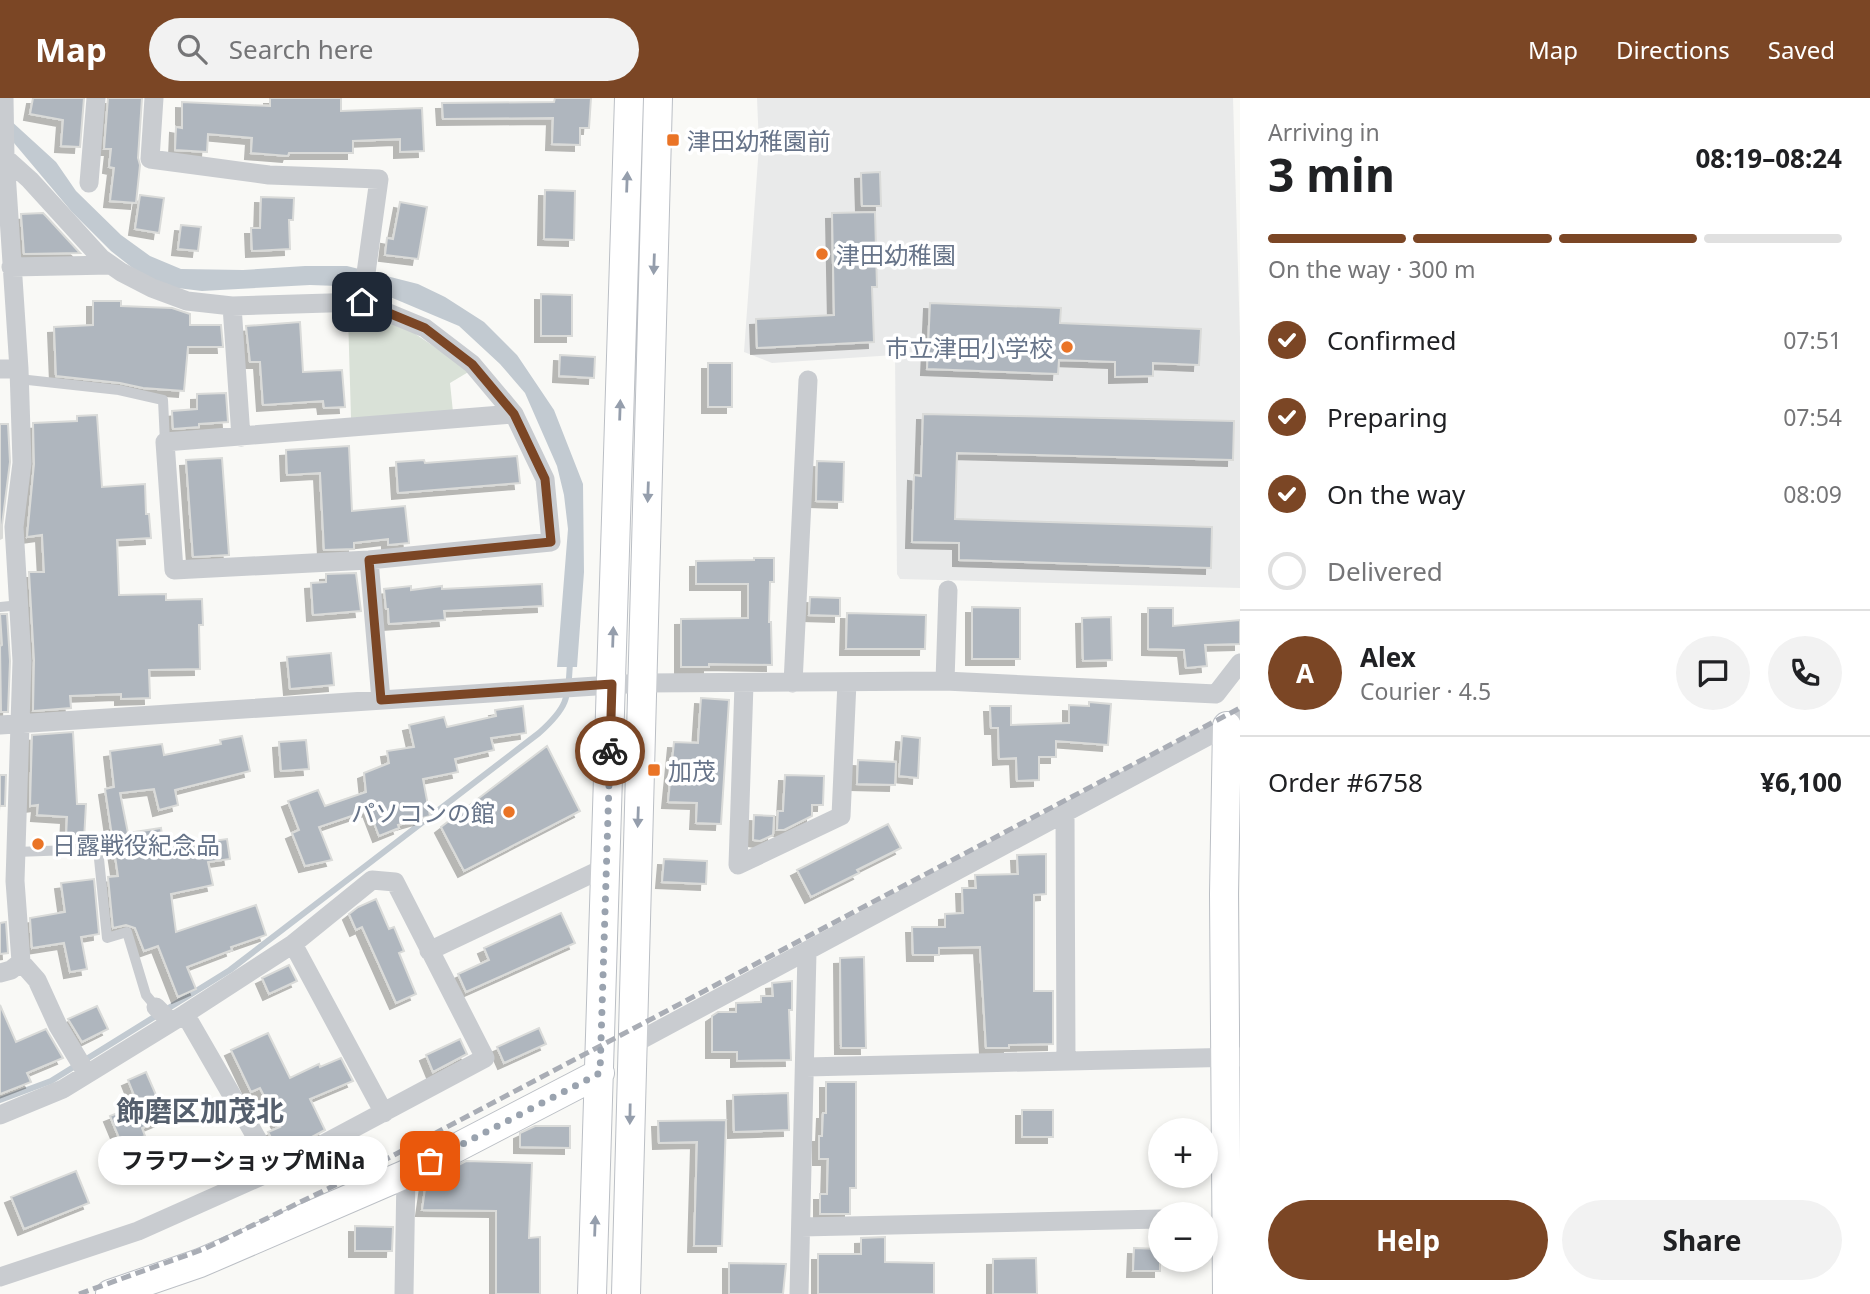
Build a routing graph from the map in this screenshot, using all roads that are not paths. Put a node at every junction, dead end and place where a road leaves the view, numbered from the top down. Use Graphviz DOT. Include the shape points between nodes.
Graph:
graph roads {
  1 [pos="4,98"];
  2 [pos="96,98"];
  3 [pos="154,98"];
  4 [pos="629,98"];
  5 [pos="658,98"];
  6 [pos="2,155"];
  7 [pos="89,183"];
  8 [pos="3,194"];
  9 [pos="111,265"];
  10 [pos="11,267"];
  11 [pos="362,302"];
  12 [pos="232,306"];
  13 [pos="13,372"];
  14 [pos="808,380"];
  15 [pos="514,414"];
  16 [pos="241,437"];
  17 [pos="165,442"];
  18 [pos="369,560"];
  19 [pos="948,590"];
  20 [pos="20,605"];
  21 [pos="0,607"];
  22 [pos="1240,663"];
  23 [pos="945,681"];
  24 [pos="847,682"];
  25 [pos="642,683"];
  26 [pos="793,683"];
  27 [pos="612,684"];
  28 [pos="744,684"];
  29 [pos="1216,694"];
  30 [pos="381,700"];
  31 [pos="1236,724"];
  32 [pos="10,725"];
  33 [pos="1065,813"];
  34 [pos="16,852"];
  35 [pos="606,867"];
  36 [pos="1232,894"];
  37 [pos="293,944"];
  38 [pos="429,951"];
  39 [pos="807,952"];
  40 [pos="21,962"];
  41 [pos="0,973"];
  42 [pos="156,1006"];
  43 [pos="178,1018"];
  44 [pos="631,1045"];
  45 [pos="1233,1057"];
  46 [pos="1066,1061"];
  47 [pos="806,1067"];
  48 [pos="600,1073"];
  49 [pos="86,1074"];
  50 [pos="384,1113"];
  51 [pos="0,1115"];
  52 [pos="275,1170"];
  53 [pos="405,1174"];
  54 [pos="1224,1218"];
  55 [pos="1148,1219"];
  56 [pos="801,1227"];
  57 [pos="0,1276"];
  58 [pos="110,1294"];
  59 [pos="404,1294"];
  60 [pos="592,1294"];
  61 [pos="626,1294"];
  62 [pos="799,1294"];
  63 [pos="1227,1294"];
  1 -- 6 [label="street"];
  2 -- 7 [label="street"];
  3 -- 11 [label="street" via="149,159 269,175 379,179"];
  27 -- 4 [label="street, one-way"];
  5 -- 25 [label="street, one-way"];
  6 -- 8 [label="street"];
  6 -- 9 [label="street"];
  8 -- 10 [label="street"];
  9 -- 10 [label="street"];
  9 -- 12 [label="street" via="187,301"];
  10 -- 13 [label="street"];
  11 -- 12 [label="street"];
  11 -- 15 [label="street" via="425,328 472,364"];
  12 -- 16 [label="street"];
  13 -- 17 [label="lane" via="163,400"];
  13 -- 20 [label="street" via="22,463 14,527"];
  14 -- 26 [label="street"];
  15 -- 16 [label="street"];
  15 -- 18 [label="street" via="545,479 551,542"];
  16 -- 17 [label="street"];
  17 -- 18 [label="street" via="174,569"];
  18 -- 30 [label="street"];
  19 -- 23 [label="street"];
  20 -- 21 [label="lane"];
  20 -- 32 [label="street" via="22,661"];
  22 -- 29 [label="street"];
  23 -- 24 [label="street"];
  23 -- 29 [label="street"];
  24 -- 26 [label="street"];
  24 -- 28 [label="street" via="841,816 738,865"];
  25 -- 27 [label="street"];
  25 -- 28 [label="street"];
  25 -- 44 [label="street, one-way"];
  26 -- 28 [label="street"];
  27 -- 30 [label="street"];
  27 -- 35 [label="street"];
  29 -- 31 [label="street"];
  30 -- 32 [label="street"];
  31 -- 33 [label="street"];
  31 -- 36 [label="street"];
  32 -- 34 [label="street"];
  33 -- 39 [label="street"];
  33 -- 46 [label="street"];
  34 -- 40 [label="street"];
  34 -- 42 [label="lane" via="98,849 107,938 127,932 146,995"];
  35 -- 38 [label="street"];
  35 -- 48 [label="street"];
  36 -- 45 [label="street"];
  37 -- 38 [label="street" via="372,880 394,882"];
  37 -- 43 [label="street"];
  37 -- 50 [label="street"];
  38 -- 50 [label="street" via="485,1058"];
  39 -- 44 [label="street"];
  39 -- 47 [label="street"];
  40 -- 41 [label="street"];
  40 -- 49 [label="street" via="37,980"];
  42 -- 43 [label="street"];
  43 -- 49 [label="street"];
  43 -- 52 [label="street"];
  44 -- 61 [label="street, one-way"];
  45 -- 46 [label="street"];
  45 -- 54 [label="street"];
  46 -- 47 [label="street"];
  47 -- 56 [label="street"];
  48 -- 53 [label="street"];
  60 -- 48 [label="street, one-way"];
  49 -- 51 [label="street" via="63,1089"];
  50 -- 52 [label="street"];
  52 -- 57 [label="street" via="138,1231"];
  53 -- 58 [label="street" via="200,1263"];
  53 -- 59 [label="street"];
  54 -- 63 [label="street"];
  55 -- 56 [label="street"];
  56 -- 62 [label="street"];
}
